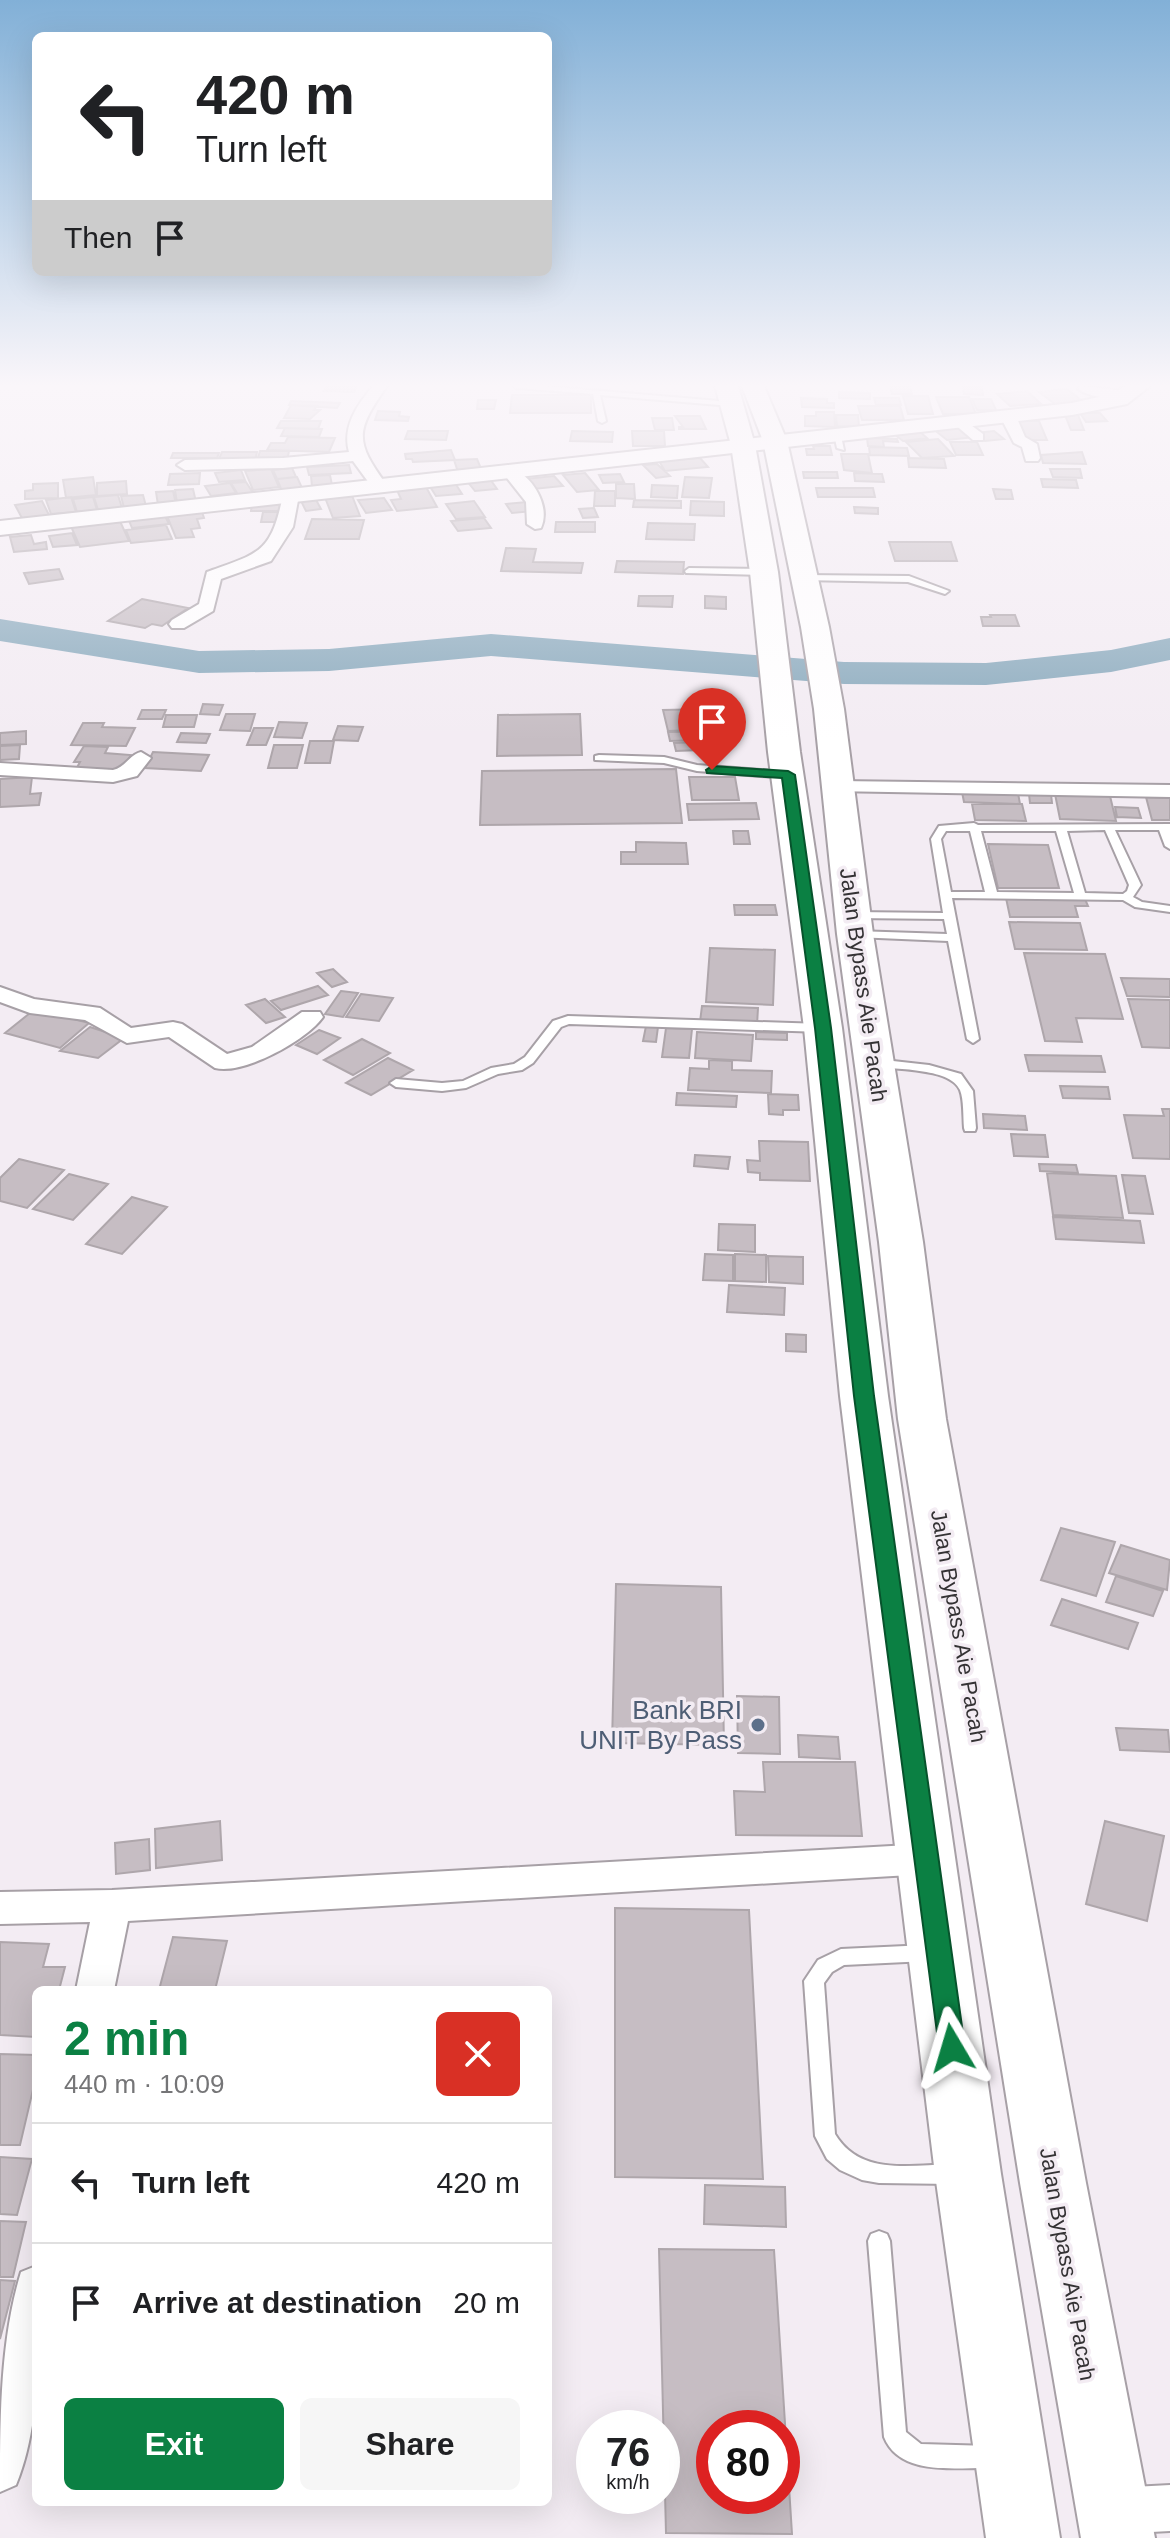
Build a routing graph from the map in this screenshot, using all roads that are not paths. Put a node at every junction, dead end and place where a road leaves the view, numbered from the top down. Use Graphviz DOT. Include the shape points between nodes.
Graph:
graph roads {
  1 [pos="208,504"];
  2 [pos="289,504"];
  3 [pos="535,504"];
  4 [pos="753,504"];
  5 [pos="788,504"];
  6 [pos="535,524"];
  7 [pos="0,528"];
  8 [pos="689,571"];
  9 [pos="764,572"];
  10 [pos="803,578"];
  11 [pos="945,591"];
  12 [pos="178,624"];
  13 [pos="804,710"];
  14 [pos="141,758"];
  15 [pos="599,758"];
  16 [pos="0,769"];
  17 [pos="788,775"];
  18 [pos="838,787"];
  19 [pos="1170,791"];
  20 [pos="974,826"];
  21 [pos="1166,826"];
  22 [pos="1109,828"];
  23 [pos="1061,829"];
  24 [pos="1170,846"];
  25 [pos="946,895"];
  26 [pos="992,896"];
  27 [pos="1081,897"];
  28 [pos="1125,897"];
  29 [pos="1170,909"];
  30 [pos="949,916"];
  31 [pos="854,924"];
  32 [pos="953,938"];
  33 [pos="0,994"];
  34 [pos="311,1017"];
  35 [pos="823,1028"];
  36 [pos="973,1039"];
  37 [pos="875,1063"];
  38 [pos="396,1083"];
  39 [pos="970,1128"];
  40 [pos="927,1859"];
  41 [pos="112,1906"];
  42 [pos="0,1908"];
  43 [pos="940,1953"];
  44 [pos="96,1986"];
  45 [pos="968,2174"];
  46 [pos="879,2241"];
  47 [pos="32,2307"];
  48 [pos="1012,2458"];
  49 [pos="0,2469"];
  50 [pos="1170,2508"];
  51 [pos="1116,2525"];
  52 [pos="1023,2538"];
  1 -- 7 [label="street"];
  2 -- 12 [label="street" via="285,527 265,557 213,576 207,607"];
  3 -- 6 [label="street"];
  4 -- 9 [label="highway"];
  5 -- 10 [label="highway"];
  8 -- 9 [label="lane"];
  9 -- 13 [label="highway" via="769,628"];
  10 -- 11 [label="lane" via="909,579"];
  10 -- 13 [label="highway" via="815,627"];
  13 -- 17 [label="highway"];
  13 -- 18 [label="highway, Jalan Bypass Aie Pacah"];
  14 -- 16 [label="street" via="130,772 113,776"];
  15 -- 17 [label="lane"];
  17 -- 35 [label="highway"];
  18 -- 19 [label="street"];
  18 -- 31 [label="highway, Jalan Bypass Aie Pacah"];
  20 -- 23 [label="lane"];
  20 -- 25 [label="lane" via="938,832"];
  20 -- 26 [label="lane"];
  21 -- 22 [label="lane"];
  21 -- 24 [label="lane"];
  22 -- 23 [label="lane"];
  22 -- 28 [label="lane" via="1135,885"];
  23 -- 27 [label="lane"];
  25 -- 26 [label="lane"];
  25 -- 30 [label="lane"];
  26 -- 27 [label="lane"];
  27 -- 28 [label="lane"];
  28 -- 29 [label="lane"];
  30 -- 31 [label="lane"];
  30 -- 32 [label="lane"];
  31 -- 32 [label="lane"];
  31 -- 37 [label="highway, Jalan Bypass Aie Pacah"];
  32 -- 36 [label="lane"];
  33 -- 34 [label="street" via="30,1006 91,1013 127,1036 173,1029 224,1063 261,1052"];
  35 -- 38 [label="lane" via="561,1021 518,1067 466,1084"];
  35 -- 40 [label="highway" via="864,1396"];
  37 -- 39 [label="lane" via="957,1077 967,1091"];
  37 -- 51 [label="highway, Jalan Bypass Aie Pacah" via="922,1419"];
  40 -- 41 [label="street"];
  40 -- 43 [label="highway"];
  41 -- 42 [label="street"];
  41 -- 44 [label="street"];
  43 -- 45 [label="highway"];
  43 -- 45 [label="lane" via="841,1957 814,1981 825,2136 832,2153 860,2173"];
  45 -- 48 [label="highway"];
  46 -- 48 [label="lane" via="895,2437 921,2455"];
  47 -- 49 [label="street"];
  48 -- 52 [label="highway"];
  50 -- 51 [label="street"];
}
